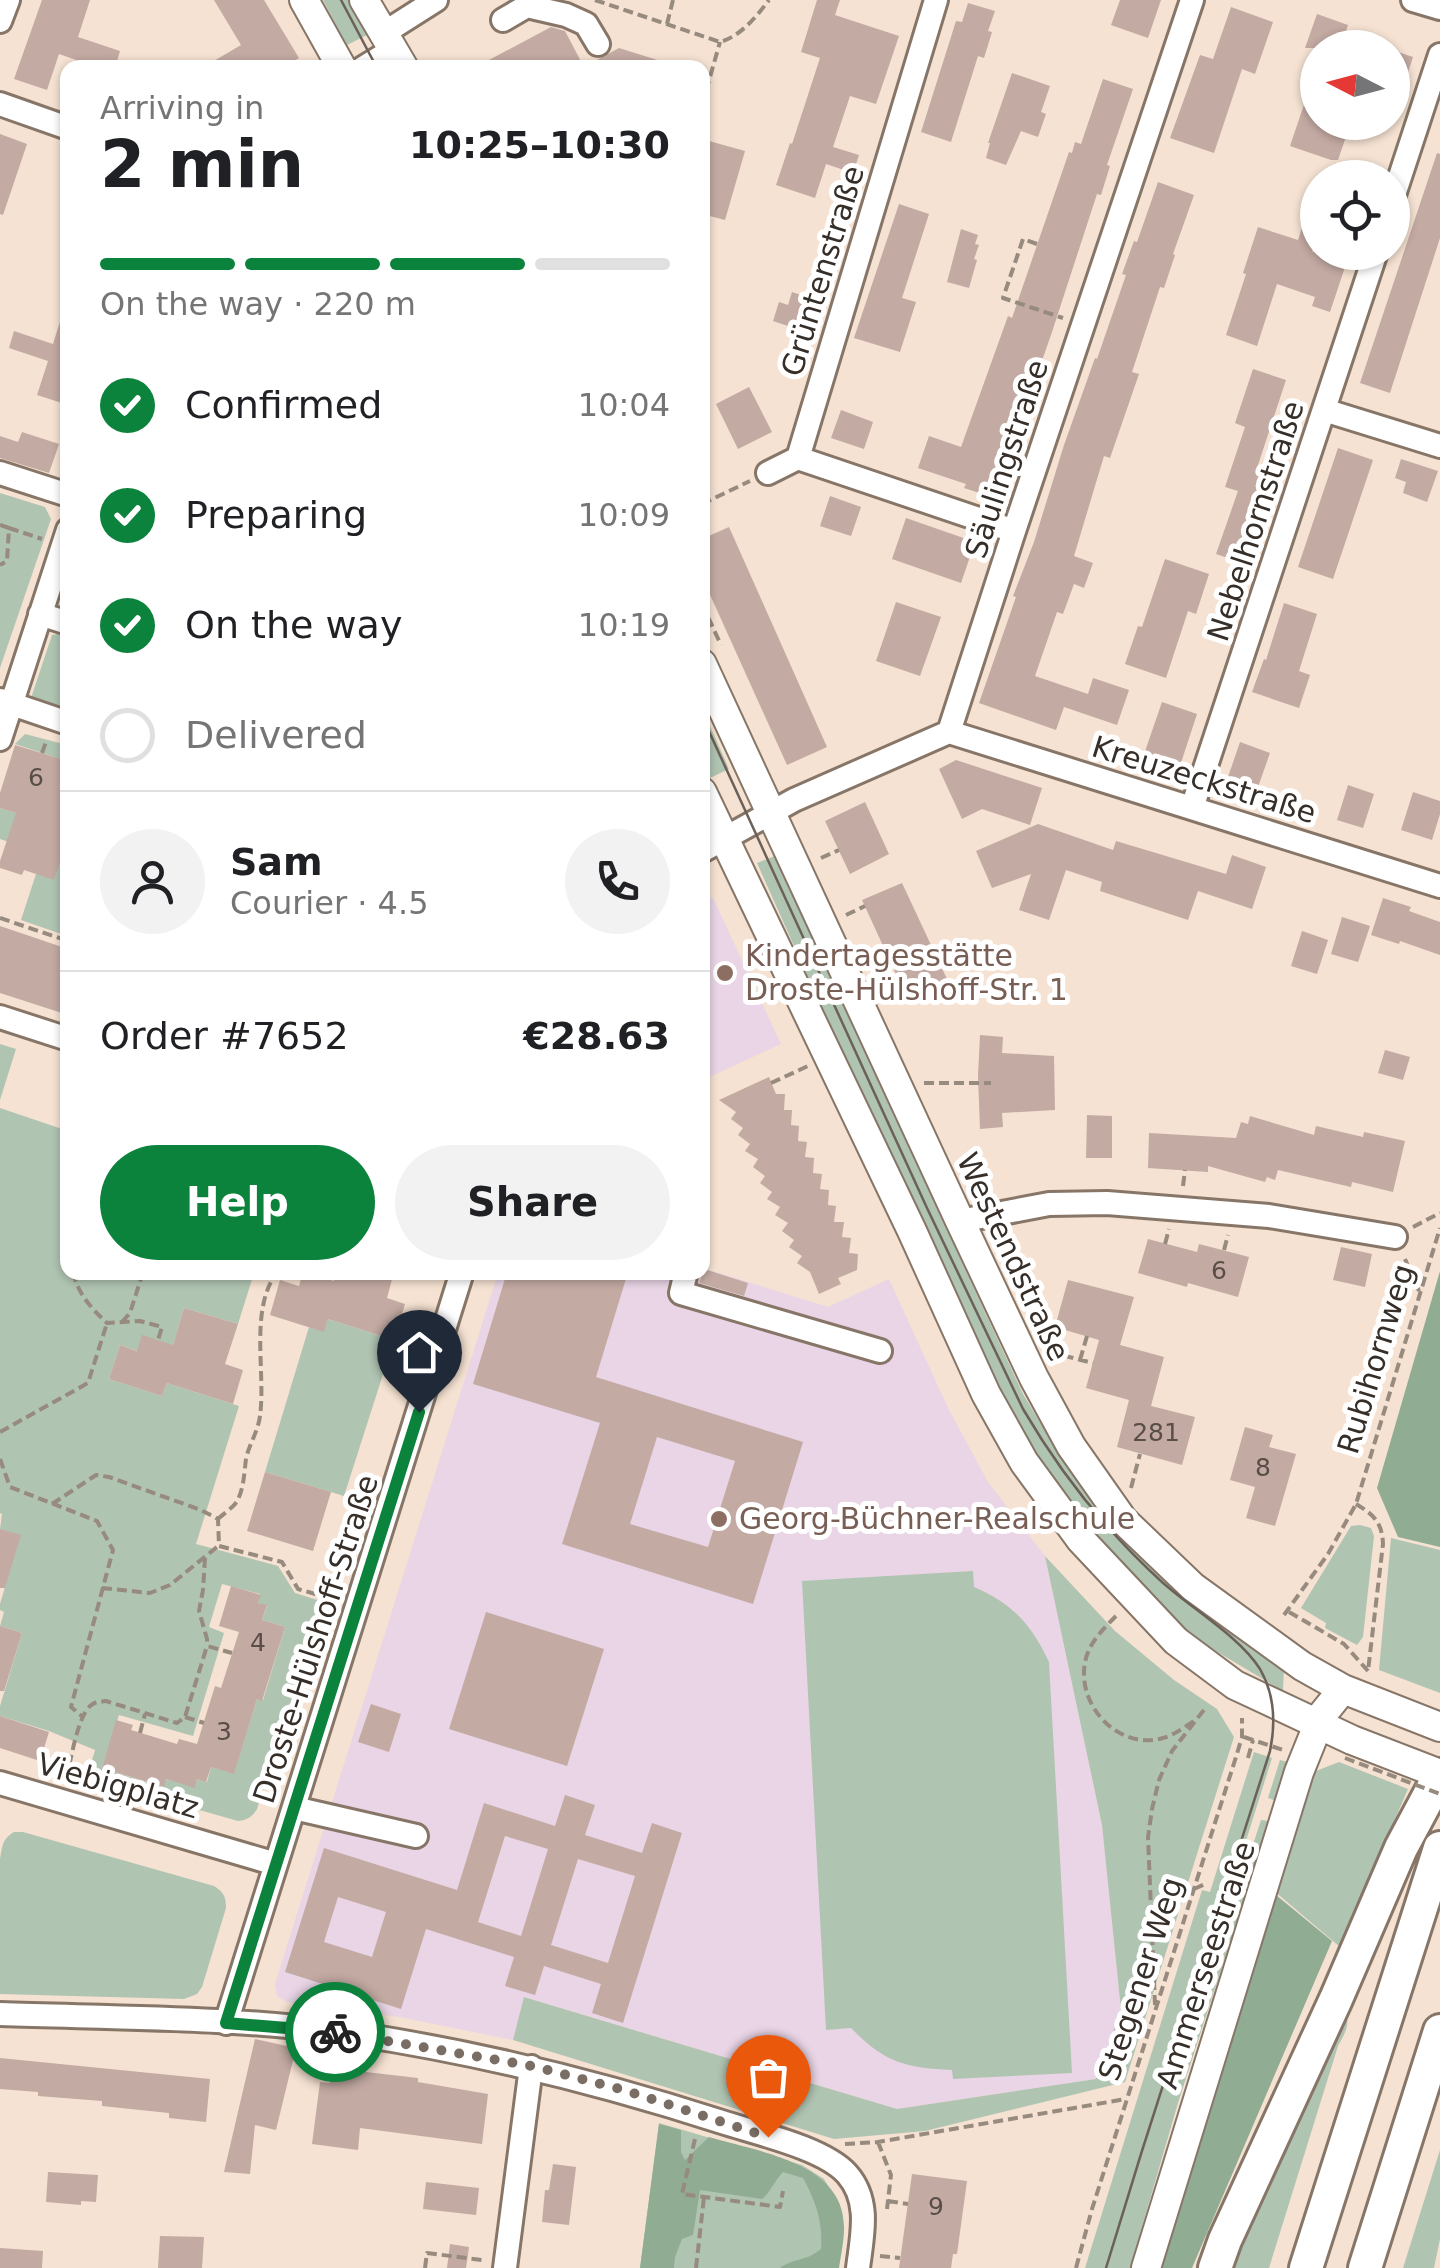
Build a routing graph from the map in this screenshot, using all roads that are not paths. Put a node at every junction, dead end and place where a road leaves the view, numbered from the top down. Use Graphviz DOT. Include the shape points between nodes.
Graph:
graph roads {
  1 [pos="8,0"];
  2 [pos="304,0"];
  3 [pos="364,0"];
  4 [pos="436,0"];
  5 [pos="936,0"];
  6 [pos="1192,0"];
  7 [pos="1413,0"];
  8 [pos="1440,8"];
  9 [pos="503,20"];
  10 [pos="0,21"];
  11 [pos="598,44"];
  12 [pos="394,50"];
  13 [pos="1440,55"];
  14 [pos="338,60"];
  15 [pos="0,104"];
  16 [pos="60,125"];
  17 [pos="1405,160"];
  18 [pos="1370,270"];
  19 [pos="1324,410"];
  20 [pos="1440,446"];
  21 [pos="798,458"];
  22 [pos="768,472"];
  23 [pos="0,473"];
  24 [pos="60,492"];
  25 [pos="1014,530"];
  26 [pos="58,535"];
  27 [pos="40,614"];
  28 [pos="60,620"];
  29 [pos="715,660"];
  30 [pos="6,702"];
  31 [pos="58,729"];
  32 [pos="949,732"];
  33 [pos="0,740"];
  34 [pos="1192,808"];
  35 [pos="761,818"];
  36 [pos="713,845"];
  37 [pos="1440,886"];
  38 [pos="0,1017"];
  39 [pos="60,1037"];
  40 [pos="960,1221"];
  41 [pos="1395,1236"];
  42 [pos="460,1280"];
  43 [pos="684,1280"];
  44 [pos="880,1351"];
  45 [pos="1357,1680"];
  46 [pos="1318,1725"];
  47 [pos="1440,1727"];
  48 [pos="1440,1775"];
  49 [pos="0,1783"];
  50 [pos="294,1808"];
  51 [pos="416,1836"];
  52 [pos="1440,1848"];
  53 [pos="276,1864"];
  54 [pos="0,2014"];
  55 [pos="226,2023"];
  56 [pos="1440,2031"];
  57 [pos="532,2066"];
  58 [pos="497,2264"];
  59 [pos="858,2268"];
  60 [pos="1146,2268"];
  61 [pos="1215,2268"];
  62 [pos="1306,2268"];
  63 [pos="1365,2268"];
  1 -- 10 [label="street"];
  2 -- 14 [label="main road"];
  3 -- 12 [label="main road"];
  4 -- 12 [label="street"];
  5 -- 21 [label="street, Grüntenstraße"];
  6 -- 25 [label="street, Säulingstraße"];
  7 -- 8 [label="street"];
  9 -- 11 [label="street" via="527,6 566,15 586,24"];
  13 -- 17 [label="street"];
  15 -- 16 [label="street"];
  18 -- 19 [label="street, Nebelhornstraße"];
  19 -- 20 [label="street"];
  19 -- 34 [label="street, Nebelhornstraße"];
  21 -- 22 [label="street"];
  21 -- 25 [label="street"];
  23 -- 24 [label="street"];
  25 -- 32 [label="street, Säulingstraße"];
  26 -- 27 [label="street"];
  27 -- 28 [label="street"];
  27 -- 30 [label="street"];
  29 -- 35 [label="main road, Westendstraße"];
  30 -- 31 [label="street"];
  30 -- 33 [label="street"];
  32 -- 34 [label="street, Kreuzeckstraße"];
  32 -- 35 [label="street"];
  34 -- 37 [label="street, Kreuzeckstraße"];
  35 -- 36 [label="street"];
  35 -- 40 [label="main road, Westendstraße"];
  36 -- 46 [label="main road" via="1024,1462 1081,1540 1176,1641 1235,1684"];
  38 -- 39 [label="street"];
  40 -- 41 [label="street" via="1049,1204 1106,1204 1269,1216"];
  40 -- 45 [label="main road, Westendstraße" via="1034,1378 1122,1520 1193,1586 1302,1666"];
  42 -- 50 [label="street, Droste-Hülshoff-Straße"];
  43 -- 44 [label="street" via="681,1294"];
  45 -- 46 [label="main road, Ammerseestraße"];
  45 -- 47 [label="main road, Westendstraße"];
  46 -- 48 [label="main road" via="1349,1749"];
  46 -- 60 [label="main road, Ammerseestraße"];
  48 -- 61 [label="highway" via="1401,1848"];
  49 -- 53 [label="street, Viebigplatz"];
  50 -- 51 [label="street"];
  50 -- 53 [label="street, Droste-Hülshoff-Straße"];
  52 -- 62 [label="highway"];
  53 -- 55 [label="street, Droste-Hülshoff-Straße"];
  54 -- 55 [label="street"];
  55 -- 57 [label="street" via="354,2034"];
  56 -- 63 [label="highway"];
  57 -- 58 [label="street"];
  57 -- 59 [label="street" via="624,2090 836,2164 862,2204"];
}
